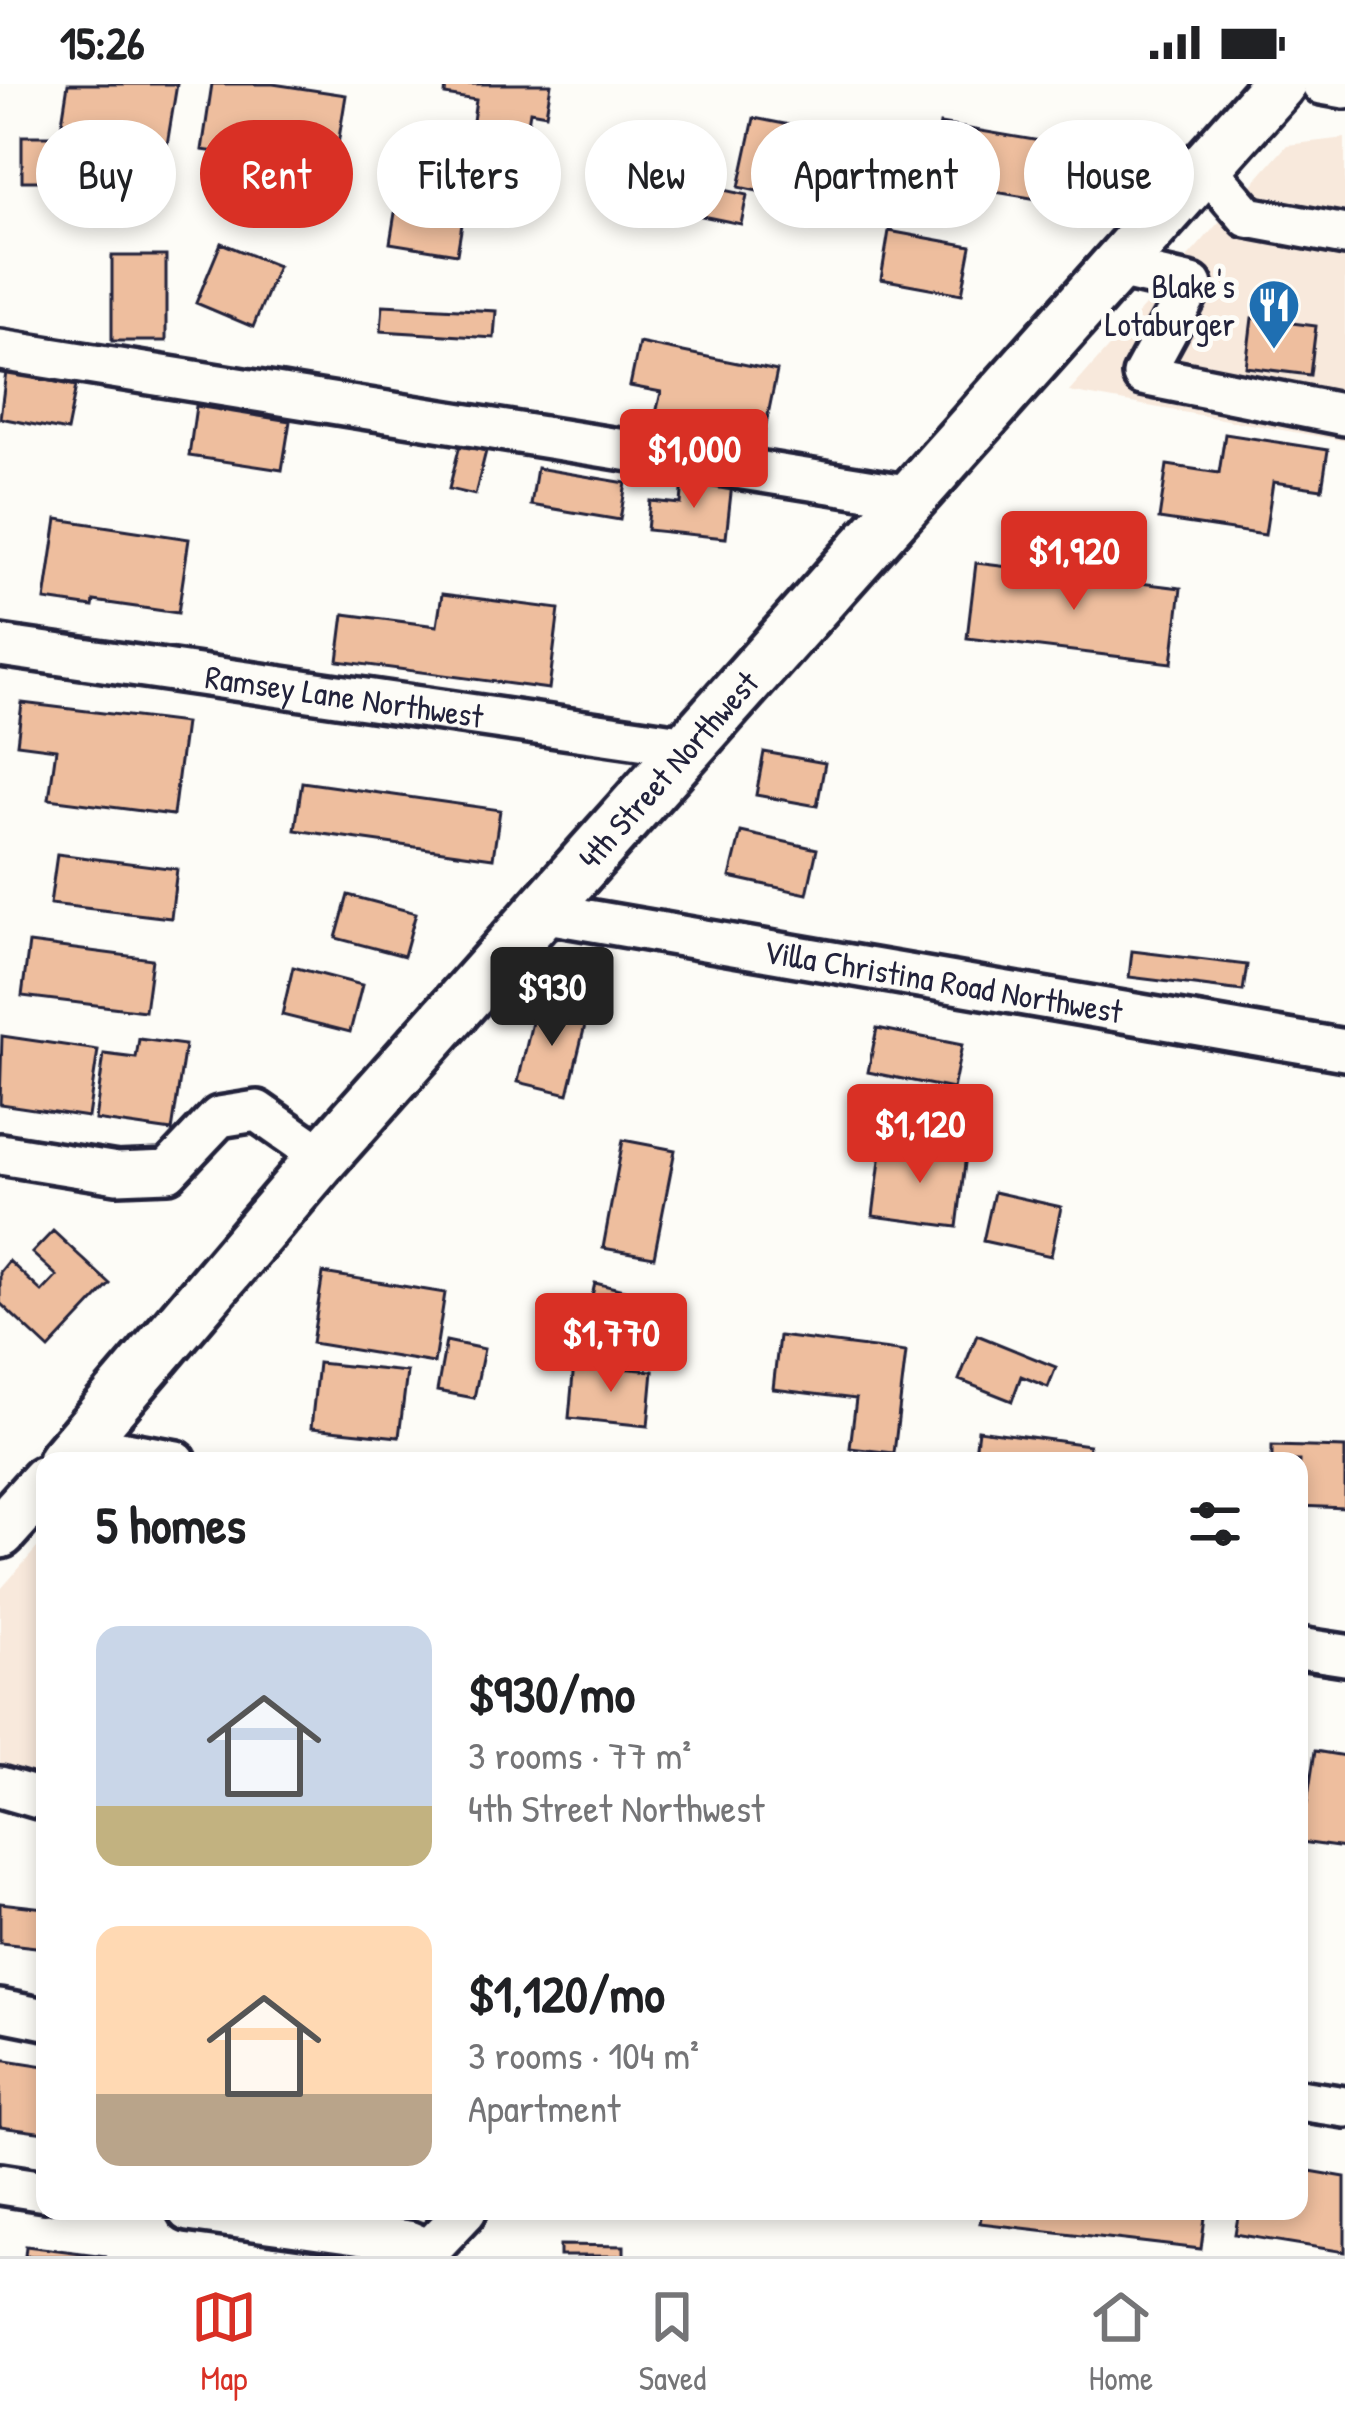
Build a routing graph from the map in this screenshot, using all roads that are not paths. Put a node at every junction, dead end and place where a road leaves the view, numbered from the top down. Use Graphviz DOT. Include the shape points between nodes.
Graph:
graph roads {
  1 [pos="1279,84"];
  2 [pos="1322,84"];
  3 [pos="1345,88"];
  4 [pos="1205,167"];
  5 [pos="1345,236"];
  6 [pos="1118,268"];
  7 [pos="0,350"];
  8 [pos="1345,415"];
  9 [pos="912,496"];
  10 [pos="0,646"];
  11 [pos="688,746"];
  12 [pos="542,912"];
  13 [pos="1345,1050"];
  14 [pos="14,1157"];
  15 [pos="323,1157"];
  16 [pos="0,1190"];
  17 [pos="73,1452"];
  18 [pos="36,1492"];
  19 [pos="0,1532"];
  20 [pos="1308,1649"];
  21 [pos="1345,1655"];
  22 [pos="0,1787"];
  23 [pos="36,1797"];
  24 [pos="0,2011"];
  25 [pos="36,2017"];
  26 [pos="1308,2102"];
  27 [pos="1345,2108"];
  28 [pos="0,2184"];
  29 [pos="36,2190"];
  30 [pos="254,2220"];
  31 [pos="458,2220"];
  32 [pos="430,2253"];
  1 -- 4 [label="main road, 4th Street Northwest"];
  2 -- 3 [label="street"];
  4 -- 5 [label="street" via="1248,217"];
  4 -- 6 [label="main road, 4th Street Northwest"];
  6 -- 8 [label="street" via="1192,285 1143,375"];
  6 -- 9 [label="main road, 4th Street Northwest"];
  7 -- 9 [label="street"];
  9 -- 11 [label="main road, 4th Street Northwest"];
  10 -- 11 [label="street, Ramsey Lane Northwest"];
  11 -- 12 [label="main road, 4th Street Northwest"];
  12 -- 13 [label="street, Villa Christina Road Northwest"];
  12 -- 15 [label="main road, 4th Street Northwest"];
  14 -- 15 [label="street" via="117,1173 168,1171 219,1117 257,1111"];
  14 -- 16 [label="street"];
  15 -- 17 [label="main road, 4th Street Northwest"];
  18 -- 19 [label="main road"];
  20 -- 21 [label="street"];
  22 -- 23 [label="street"];
  24 -- 25 [label="street"];
  26 -- 27 [label="street"];
  28 -- 29 [label="street"];
  30 -- 32 [label="street" via="408,2241"];
  31 -- 32 [label="street"];
}
